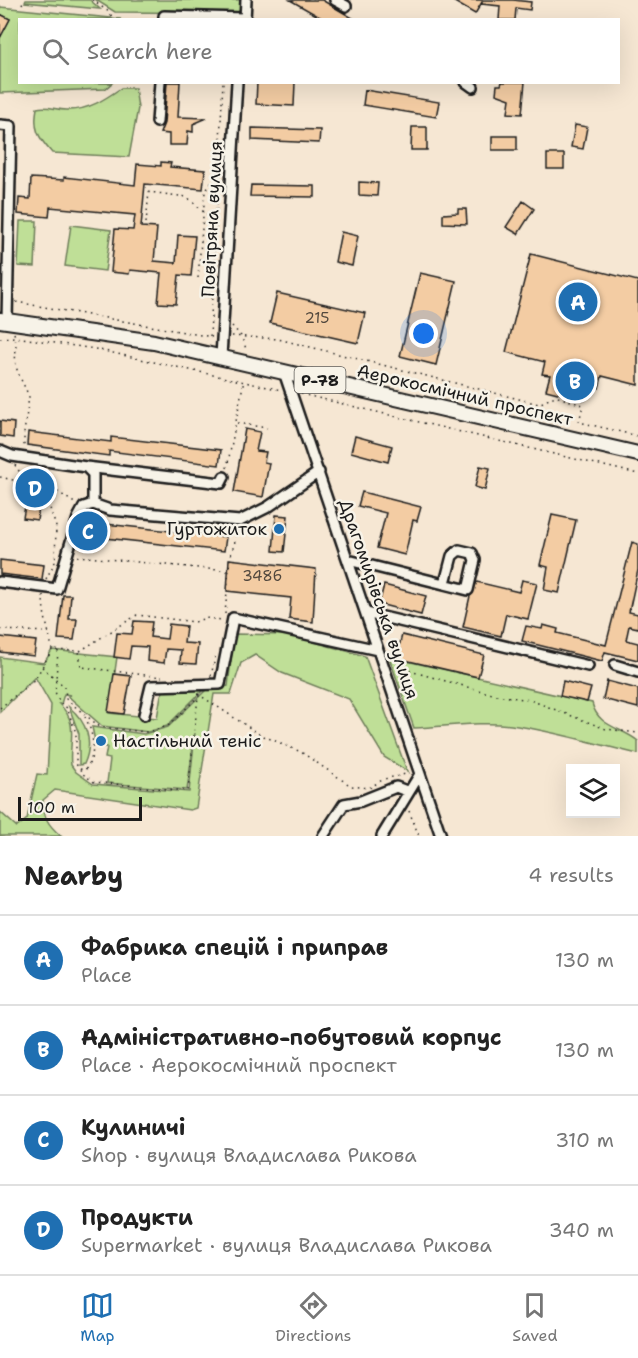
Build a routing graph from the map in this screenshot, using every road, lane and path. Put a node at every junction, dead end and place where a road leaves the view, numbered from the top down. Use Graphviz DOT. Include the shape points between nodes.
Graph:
graph roads {
  1 [pos="24,0"];
  2 [pos="92,0"];
  3 [pos="246,0"];
  4 [pos="335,0"];
  5 [pos="22,4"];
  6 [pos="346,6"];
  7 [pos="113,18"];
  8 [pos="164,18"];
  9 [pos="218,18"];
  10 [pos="245,18"];
  11 [pos="160,84"];
  12 [pos="223,84"];
  13 [pos="237,84"];
  14 [pos="157,122"];
  15 [pos="0,125"];
  16 [pos="218,173"];
  17 [pos="204,212"];
  18 [pos="146,223"];
  19 [pos="216,223"];
  20 [pos="198,278"];
  21 [pos="7,301"];
  22 [pos="224,317"];
  23 [pos="6,321"];
  24 [pos="15,336"];
  25 [pos="241,336"];
  26 [pos="210,337"];
  27 [pos="222,337"];
  28 [pos="0,338"];
  29 [pos="247,351"];
  30 [pos="221,357"];
  31 [pos="284,372"];
  32 [pos="244,380"];
  33 [pos="282,390"];
  34 [pos="301,394"];
  35 [pos="236,423"];
  36 [pos="267,428"];
  37 [pos="638,436"];
  38 [pos="0,451"];
  39 [pos="638,454"];
  40 [pos="26,459"];
  41 [pos="87,467"];
  42 [pos="50,468"];
  43 [pos="105,469"];
  44 [pos="319,472"];
  45 [pos="638,474"];
  46 [pos="0,477"];
  47 [pos="224,477"];
  48 [pos="27,483"];
  49 [pos="94,485"];
  50 [pos="93,504"];
  51 [pos="240,521"];
  52 [pos="67,555"];
  53 [pos="348,560"];
  54 [pos="229,571"];
  55 [pos="0,582"];
  56 [pos="445,583"];
  57 [pos="44,588"];
  58 [pos="366,613"];
  59 [pos="0,630"];
  60 [pos="50,632"];
  61 [pos="52,650"];
  62 [pos="58,650"];
  63 [pos="378,650"];
  64 [pos="79,651"];
  65 [pos="217,652"];
  66 [pos="615,665"];
  67 [pos="588,666"];
  68 [pos="42,667"];
  69 [pos="385,670"];
  70 [pos="638,672"];
  71 [pos="172,678"];
  72 [pos="56,679"];
  73 [pos="209,684"];
  74 [pos="194,685"];
  75 [pos="199,696"];
  76 [pos="66,699"];
  77 [pos="64,706"];
  78 [pos="0,708"];
  79 [pos="83,715"];
  80 [pos="144,715"];
  81 [pos="638,733"];
  82 [pos="79,768"];
  83 [pos="420,774"];
  84 [pos="407,795"];
  85 [pos="323,836"];
  86 [pos="382,836"];
  87 [pos="419,836"];
  88 [pos="441,836"];
  1 -- 5 [label="path"];
  2 -- 7 [label="path"];
  3 -- 10 [label="street"];
  4 -- 6 [label="street"];
  8 -- 9 [label="street"];
  11 -- 14 [label="street"];
  12 -- 16 [label="path"];
  13 -- 22 [label="street, Повітряна вулиця"];
  15 -- 21 [label="street" via="11,126"];
  16 -- 17 [label="path" via="205,192"];
  16 -- 19 [label="path"];
  17 -- 18 [label="path" via="187,197 149,192"];
  17 -- 19 [label="path"];
  17 -- 20 [label="path"];
  19 -- 26 [label="path"];
  21 -- 23 [label="street"];
  21 -- 26 [label="path"];
  22 -- 25 [label="path"];
  22 -- 27 [label="street, Повітряна вулиця"];
  23 -- 24 [label="path"];
  23 -- 30 [label="highway, Аерокосмічний проспект / Р-78" via="154,342"];
  24 -- 28 [label="path"];
  24 -- 32 [label="path"];
  24 -- 40 [label="path" via="16,366 29,397 24,433"];
  25 -- 27 [label="path"];
  25 -- 29 [label="path"];
  25 -- 37 [label="path" via="278,339 539,404 555,396 583,405 579,423"];
  26 -- 27 [label="path"];
  27 -- 30 [label="street, Повітряна вулиця"];
  30 -- 31 [label="highway, Аерокосмічний проспект / Р-78"];
  31 -- 39 [label="highway, Аерокосмічний проспект / Р-78"];
  31 -- 44 [label="street, Драгомирівська вулиця"];
  32 -- 33 [label="path"];
  32 -- 35 [label="path"];
  34 -- 45 [label="path"];
  35 -- 36 [label="path"];
  35 -- 47 [label="path"];
  38 -- 40 [label="street"];
  40 -- 41 [label="street"];
  41 -- 43 [label="street"];
  41 -- 49 [label="street" via="93,474"];
  42 -- 57 [label="path" via="47,499 56,527 56,562"];
  43 -- 47 [label="street" via="221,483"];
  43 -- 49 [label="street"];
  44 -- 51 [label="street"];
  44 -- 53 [label="street, Драгомирівська вулиця"];
  46 -- 48 [label="path"];
  49 -- 50 [label="street"];
  50 -- 51 [label="street" via="110,510"];
  50 -- 52 [label="street" via="84,507 78,518"];
  51 -- 54 [label="path"];
  52 -- 54 [label="path"];
  52 -- 57 [label="street" via="57,589"];
  53 -- 56 [label="street"];
  53 -- 58 [label="street, Драгомирівська вулиця"];
  54 -- 64 [label="path" via="225,620 205,618 195,622 137,615"];
  55 -- 57 [label="street"];
  57 -- 60 [label="path" via="43,616"];
  58 -- 63 [label="street, Драгомирівська вулиця"];
  58 -- 67 [label="street"];
  59 -- 60 [label="path"];
  60 -- 61 [label="path"];
  61 -- 62 [label="path"];
  61 -- 68 [label="path"];
  62 -- 64 [label="path"];
  62 -- 72 [label="path"];
  63 -- 69 [label="street, Драгомирівська вулиця"];
  63 -- 73 [label="street" via="233,618 220,684"];
  64 -- 71 [label="path" via="81,667"];
  65 -- 73 [label="path"];
  66 -- 70 [label="street"];
  68 -- 72 [label="path"];
  68 -- 78 [label="path"];
  69 -- 81 [label="path" via="392,666 408,668 496,695 530,699 606,729"];
  69 -- 83 [label="street, Драгомирівська вулиця"];
  72 -- 76 [label="path" via="65,687"];
  72 -- 77 [label="path" via="55,692"];
  73 -- 74 [label="street"];
  73 -- 75 [label="path"];
  74 -- 75 [label="path"];
  74 -- 80 [label="street" via="151,686"];
  75 -- 79 [label="path" via="168,726 147,732 105,728"];
  75 -- 82 [label="path" via="188,791 94,782"];
  75 -- 83 [label="path" via="258,734 301,752 351,786 369,788 384,779"];
  76 -- 77 [label="path"];
  76 -- 79 [label="path"];
  77 -- 82 [label="path" via="76,734 75,758"];
  79 -- 82 [label="path" via="93,750 85,770"];
  83 -- 84 [label="street"];
  83 -- 88 [label="street, Драгомирівська вулиця"];
  84 -- 85 [label="street" via="396,787 344,804"];
  84 -- 86 [label="street"];
  84 -- 87 [label="path"];
}
